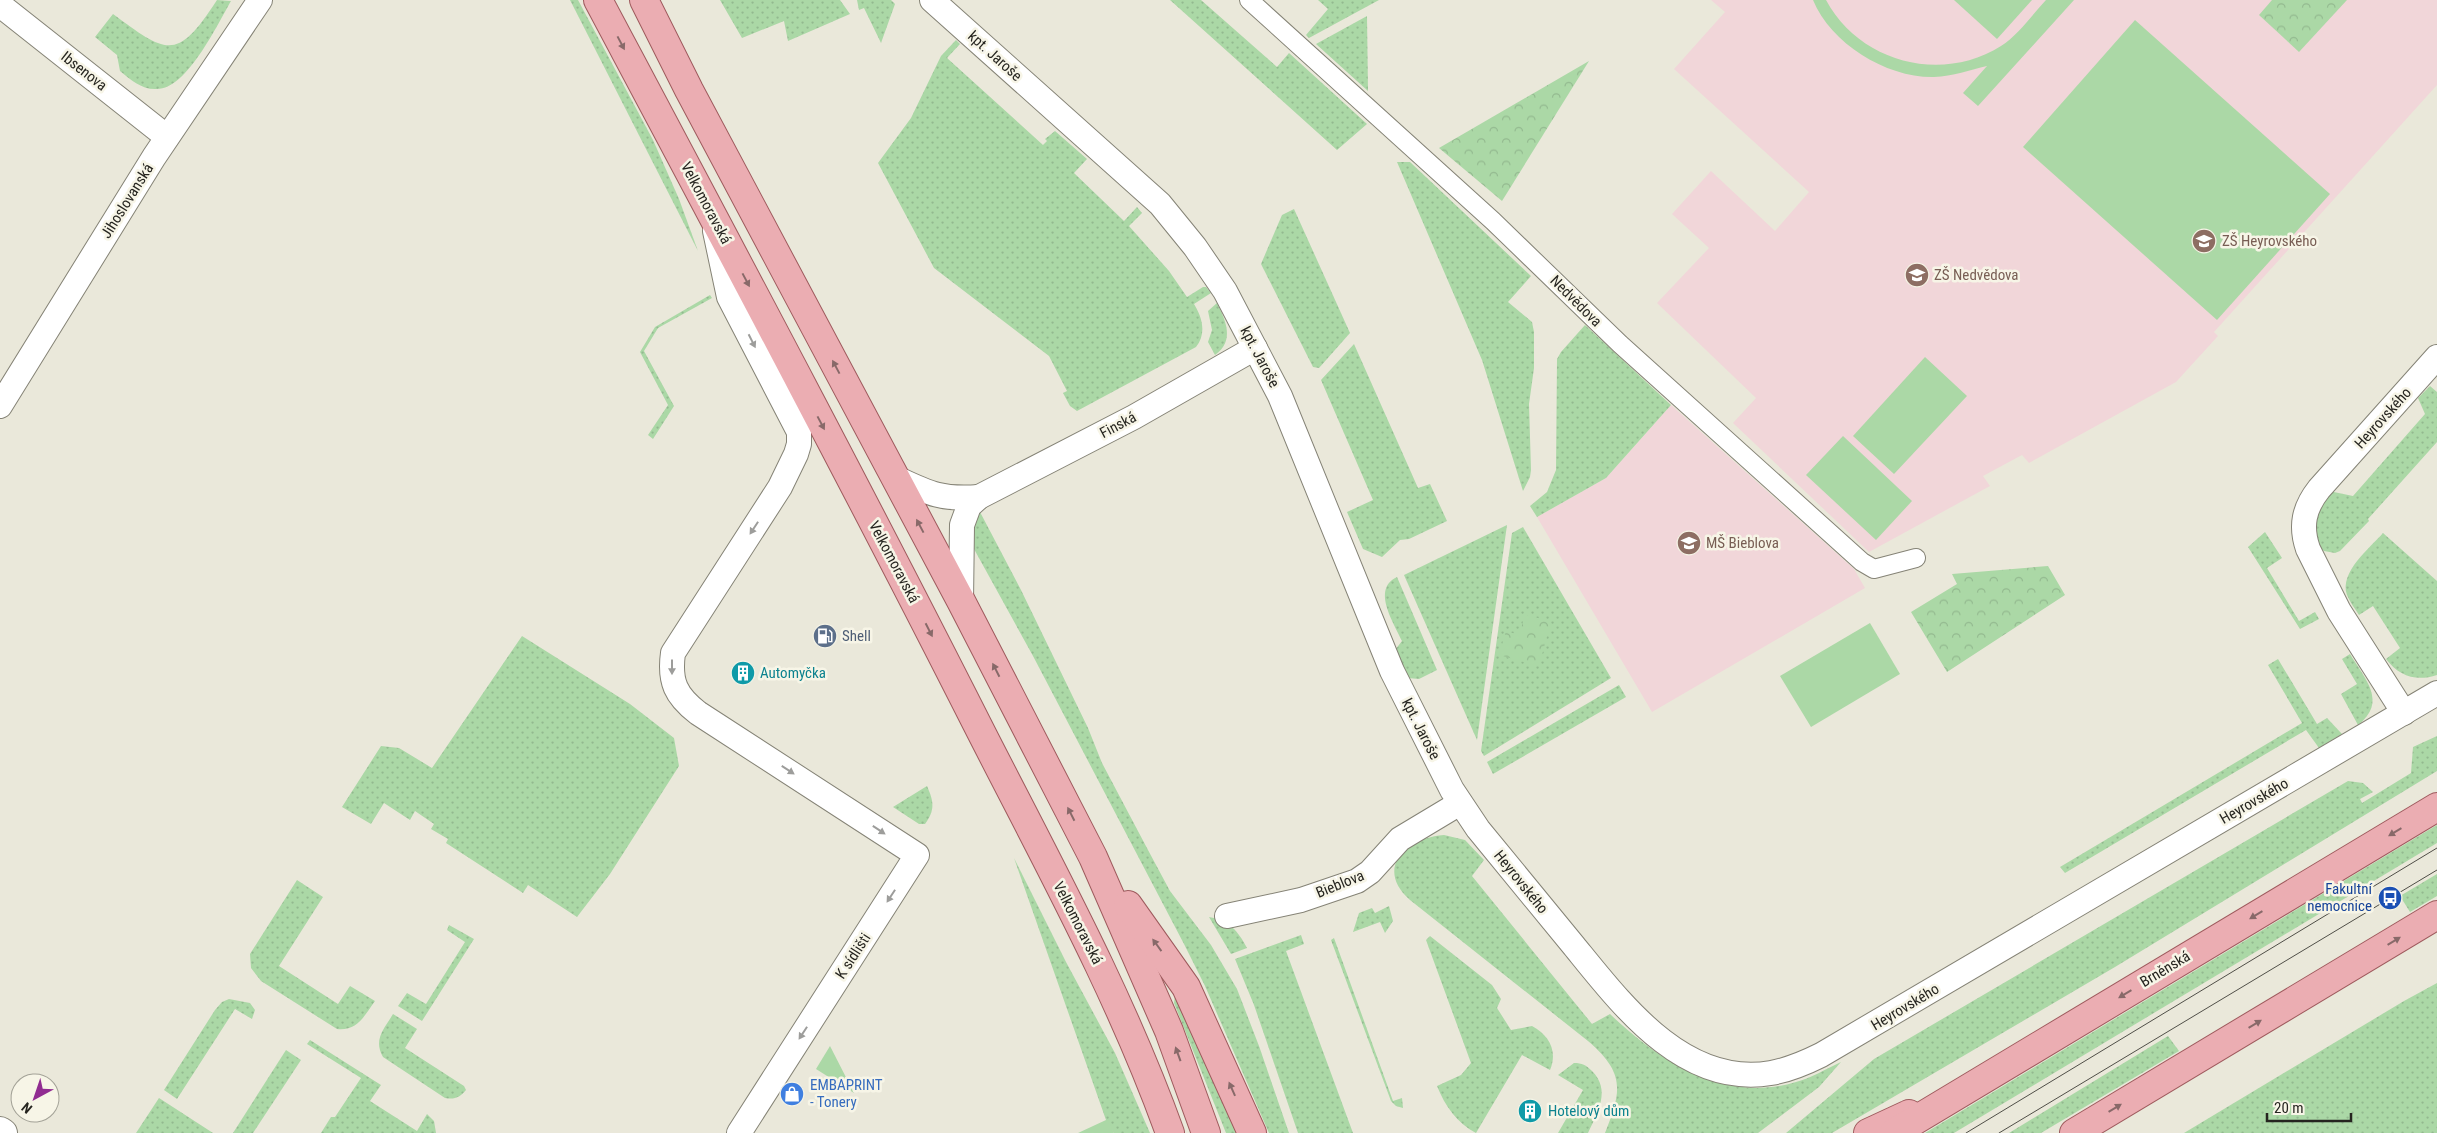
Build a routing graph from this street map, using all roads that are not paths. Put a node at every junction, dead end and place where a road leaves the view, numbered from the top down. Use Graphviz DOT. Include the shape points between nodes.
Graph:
graph roads {
  1 [pos="260,0"];
  2 [pos="598,0"];
  3 [pos="644,0"];
  4 [pos="932,0"];
  5 [pos="1249,0"];
  6 [pos="0,5"];
  7 [pos="167,137"];
  8 [pos="711,212"];
  9 [pos="1255,348"];
  10 [pos="2437,357"];
  11 [pos="0,406"];
  12 [pos="894,477"];
  13 [pos="979,497"];
  14 [pos="1916,558"];
  15 [pos="961,601"];
  16 [pos="2437,693"];
  17 [pos="2404,713"];
  18 [pos="1460,803"];
  19 [pos="2437,807"];
  20 [pos="1093,857"];
  21 [pos="2437,915"];
  22 [pos="1227,916"];
  23 [pos="1972,1086"];
  24 [pos="739,1133"];
  25 [pos="1170,1133"];
  26 [pos="1206,1133"];
  27 [pos="1252,1133"];
  28 [pos="1868,1133"];
  29 [pos="1894,1133"];
  30 [pos="2074,1133"];
  1 -- 7 [label="street, Jihoslovanská"];
  2 -- 8 [label="main road, Velkomoravská, one-way"];
  12 -- 3 [label="main road, one-way"];
  4 -- 9 [label="street, kpt. Jaroše" via="1160,204 1225,291"];
  5 -- 14 [label="street, Nedvědova" via="1493,221 1620,344 1862,562 1874,570"];
  6 -- 7 [label="street, Ibsenova"];
  7 -- 11 [label="street, Jihoslovanská"];
  8 -- 24 [label="street, K sídlišti, one-way" via="729,297 799,432 799,444 780,487 673,653 671,667 675,688 685,703 698,713 917,855"];
  8 -- 25 [label="main road, Velkomoravská, one-way" via="1108,983"];
  9 -- 13 [label="street, Finská"];
  9 -- 18 [label="street, kpt. Jaroše" via="1280,396 1392,671"];
  10 -- 17 [label="street, Heyrovského" via="2319,489 2303,519 2308,550 2339,611"];
  12 -- 13 [label="street, Finská" via="933,496 954,499"];
  15 -- 12 [label="main road, one-way"];
  13 -- 15 [label="street, Finská" via="969,506 962,525"];
  20 -- 15 [label="main road, one-way"];
  16 -- 17 [label="street, Heyrovského"];
  17 -- 18 [label="street, Heyrovského" via="1833,1049 1770,1074 1742,1074 1712,1067 1687,1057 1657,1037 1604,983"];
  18 -- 22 [label="street, Bieblova" via="1400,839 1370,872 1357,881 1301,900"];
  19 -- 23 [label="main road, Brněnská, one-way"];
  26 -- 20 [label="main road, one-way" via="1169,1031"];
  27 -- 20 [label="main road, one-way" via="1186,987"];
  30 -- 21 [label="main road, one-way"];
  23 -- 28 [label="main road"];
  23 -- 29 [label="main road, Brněnská"];
}
